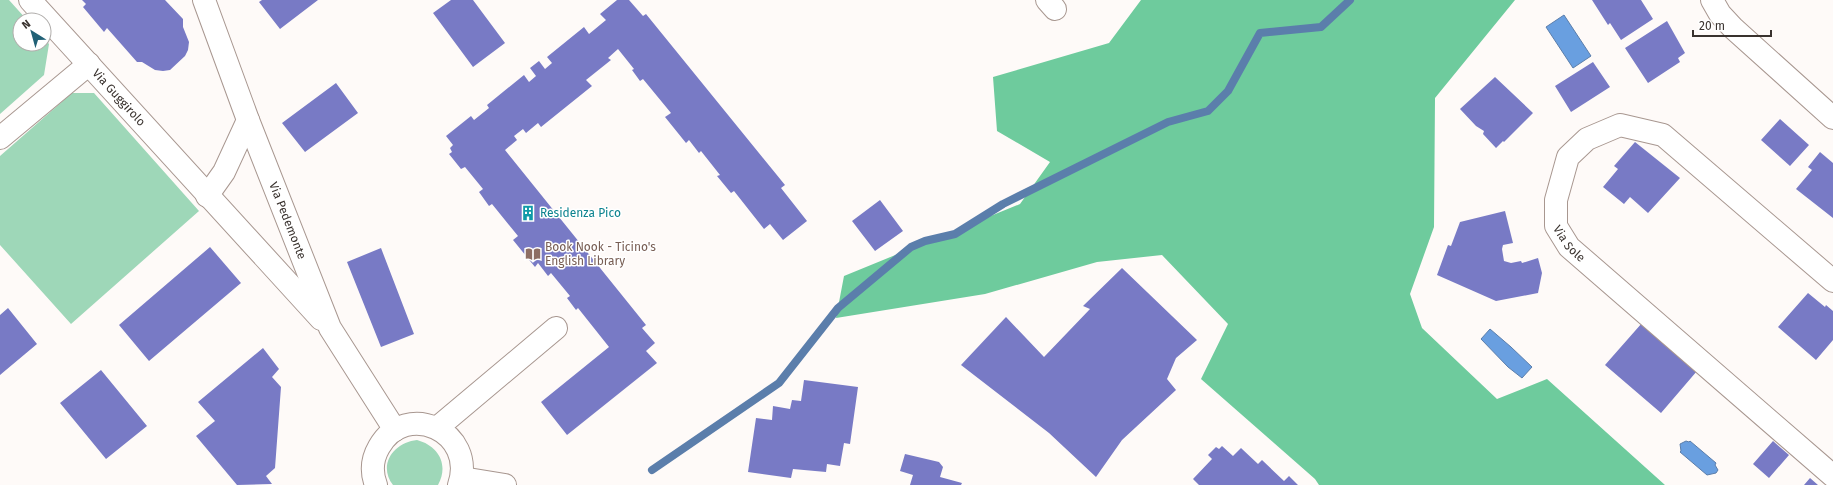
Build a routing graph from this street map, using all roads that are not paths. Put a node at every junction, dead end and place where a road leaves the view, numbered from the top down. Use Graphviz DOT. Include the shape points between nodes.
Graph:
graph roads {
  1 [pos="30,0"];
  2 [pos="204,0"];
  3 [pos="1712,0"];
  4 [pos="89,64"];
  5 [pos="1833,118"];
  6 [pos="248,120"];
  7 [pos="0,138"];
  8 [pos="207,196"];
  9 [pos="1833,281"];
  10 [pos="330,328"];
  11 [pos="556,328"];
  12 [pos="438,428"];
  13 [pos="395,430"];
  14 [pos="1833,476"];
  15 [pos="460,482"];
  16 [pos="376,485"];
  17 [pos="505,485"];
  1 -- 4 [label="street, Via Guggirolo"];
  2 -- 6 [label="street, Via Pedemonte"];
  3 -- 5 [label="street" via="1733,28"];
  4 -- 7 [label="street"];
  4 -- 8 [label="street, Via Guggirolo"];
  6 -- 8 [label="street" via="224,172"];
  6 -- 10 [label="street, Via Pedemonte"];
  8 -- 10 [label="street, Via Guggirolo"];
  9 -- 14 [label="street, Via Sole" via="1663,135 1620,125 1587,139 1568,157 1556,200 1556,226 1569,247"];
  10 -- 13 [label="street, Via Pedemonte"];
  11 -- 12 [label="street"];
  12 -- 13 [label="street" via="416,424"];
  12 -- 15 [label="street" via="450,437 458,449 462,463"];
  13 -- 16 [label="street" via="380,444 375,456 373,469"];
  15 -- 17 [label="street"];
}
